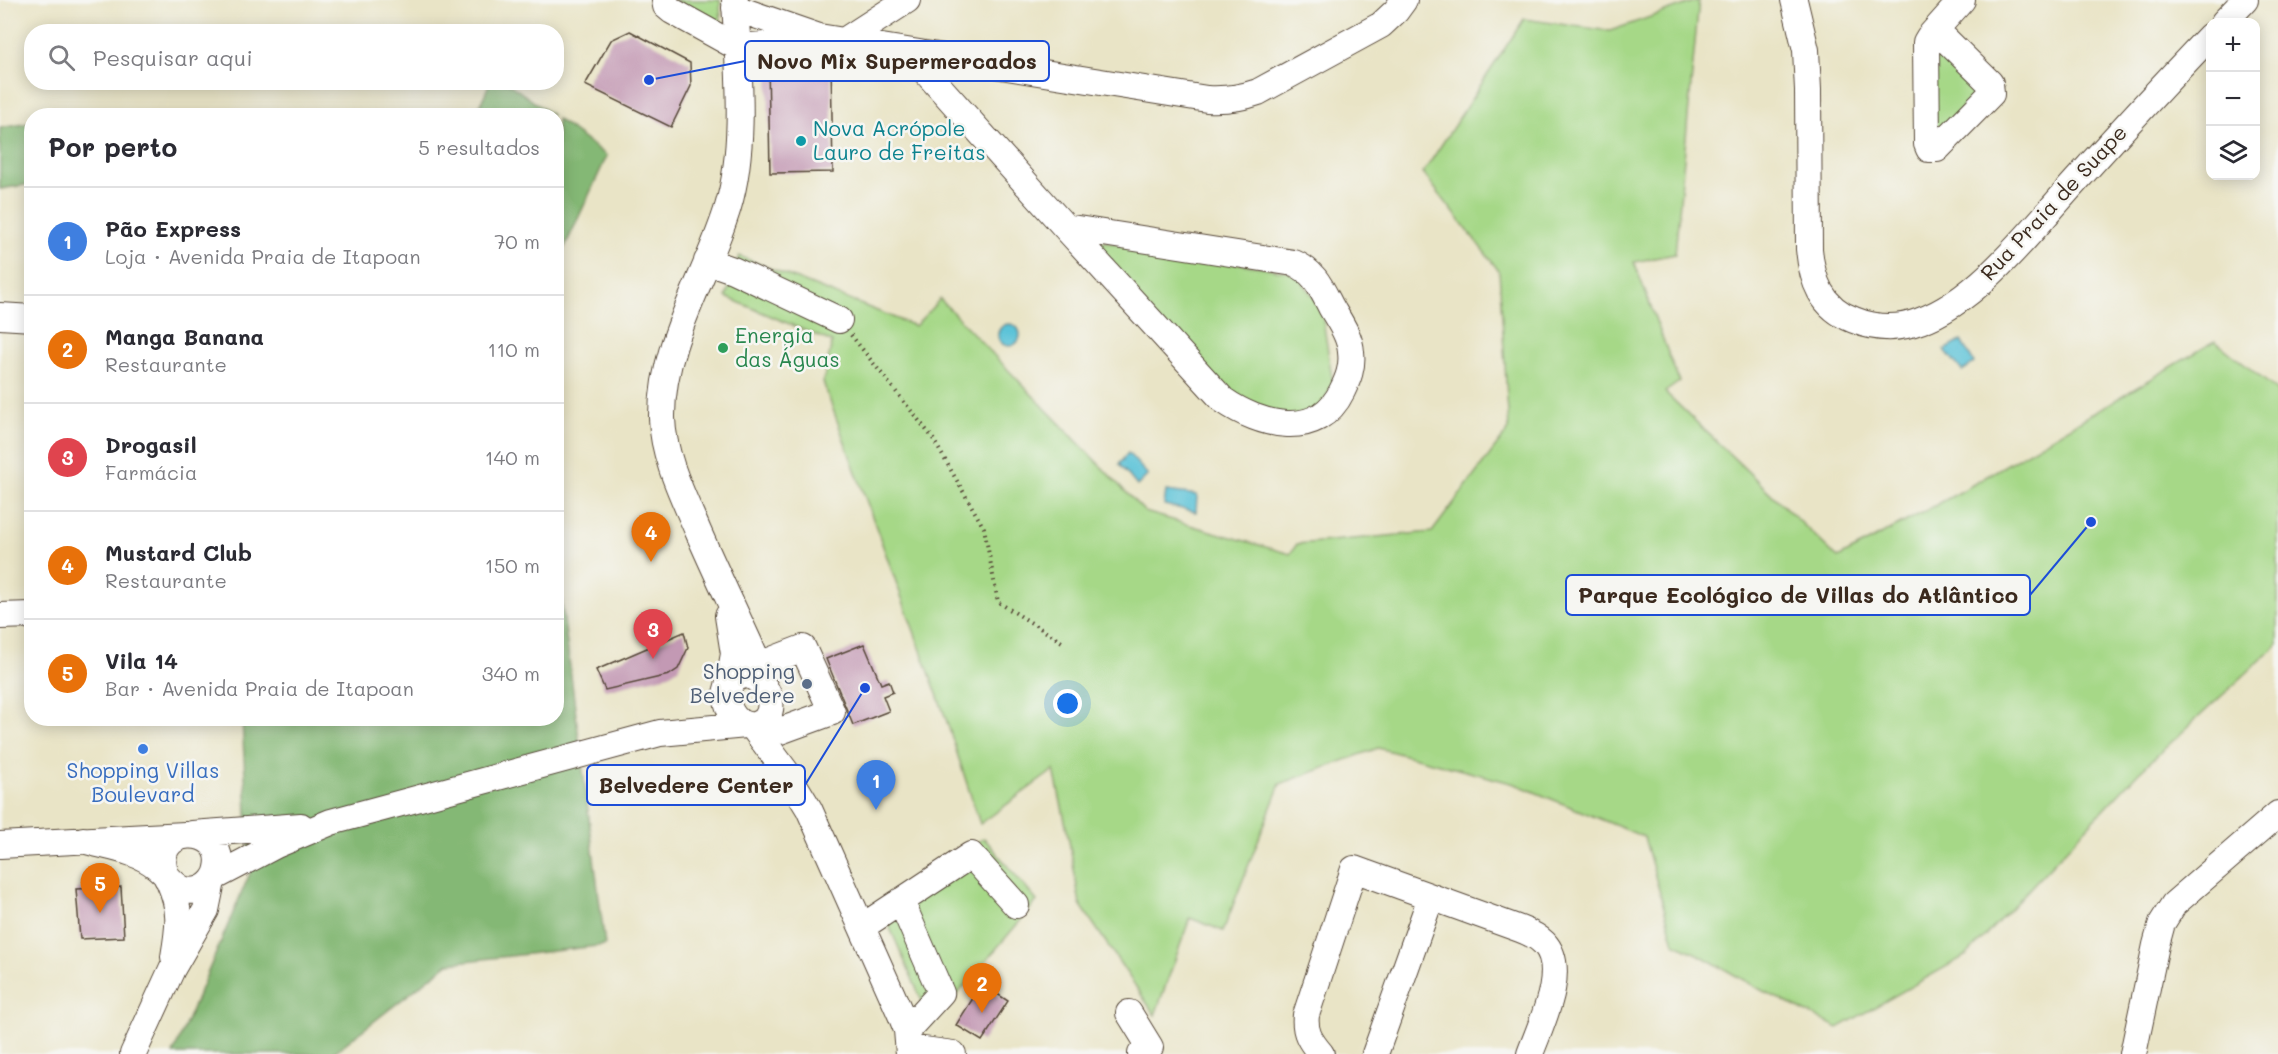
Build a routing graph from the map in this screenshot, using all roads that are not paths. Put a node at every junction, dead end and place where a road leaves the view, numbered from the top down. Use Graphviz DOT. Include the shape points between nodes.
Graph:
graph roads {
  1 [pos="665,0"];
  2 [pos="907,0"];
  3 [pos="1404,0"];
  4 [pos="1794,0"];
  5 [pos="1962,0"];
  6 [pos="2245,0"];
  7 [pos="735,4"];
  8 [pos="2228,18"];
  9 [pos="1936,30"];
  10 [pos="831,39"];
  11 [pos="2206,41"];
  12 [pos="736,47"];
  13 [pos="908,52"];
  14 [pos="1065,227"];
  15 [pos="707,261"];
  16 [pos="0,316"];
  17 [pos="24,318"];
  18 [pos="839,320"];
  19 [pos="721,583"];
  20 [pos="24,615"];
  21 [pos="0,616"];
  22 [pos="758,672"];
  23 [pos="727,689"];
  24 [pos="762,724"];
  25 [pos="660,733"];
  26 [pos="2278,814"];
  27 [pos="331,822"];
  28 [pos="190,834"];
  29 [pos="83,840"];
  30 [pos="0,845"];
  31 [pos="214,879"];
  32 [pos="168,880"];
  33 [pos="1431,897"];
  34 [pos="901,901"];
  35 [pos="1016,905"];
  36 [pos="862,927"];
  37 [pos="172,969"];
  38 [pos="1129,1013"];
  39 [pos="908,1044"];
  40 [pos="134,1054"];
  41 [pos="953,1054"];
  42 [pos="1141,1054"];
  43 [pos="1321,1054"];
  44 [pos="1375,1054"];
  45 [pos="1530,1054"];
  46 [pos="2133,1054"];
  1 -- 12 [label="street" via="672,11"];
  2 -- 10 [label="street"];
  3 -- 13 [label="street" via="1381,25 1258,92 1232,99 1207,99"];
  4 -- 11 [label="street, Rua Praia de Suape" via="1806,50 1811,270 1818,291 1831,307 1871,326 1898,328 1922,321 1949,306 2007,259"];
  5 -- 9 [label="street"];
  6 -- 8 [label="street"];
  7 -- 10 [label="street"];
  7 -- 12 [label="street"];
  10 -- 12 [label="street"];
  10 -- 13 [label="street"];
  12 -- 15 [label="street" via="739,130 735,181"];
  13 -- 14 [label="street"];
  14 -- 14 [label="street" via="1306,268 1350,341 1352,365 1338,398 1319,417 1291,426 1234,408"];
  15 -- 18 [label="street"];
  15 -- 19 [label="street" via="674,344 664,384 662,419 667,451 683,497"];
  16 -- 17 [label="street"];
  19 -- 22 [label="street"];
  19 -- 23 [label="street" via="734,654"];
  20 -- 21 [label="street"];
  22 -- 23 [label="street" via="740,676"];
  22 -- 24 [label="street" via="770,707"];
  22 -- 24 [label="street" via="803,648 832,712"];
  23 -- 24 [label="street" via="731,712 741,723"];
  23 -- 25 [label="street" via="701,714"];
  24 -- 25 [label="street"];
  24 -- 36 [label="street" via="801,765 809,809"];
  25 -- 27 [label="street"];
  26 -- 46 [label="street" via="2174,903 2162,923 2156,945"];
  27 -- 28 [label="street"];
  27 -- 31 [label="street" via="276,845"];
  28 -- 29 [label="street"];
  28 -- 31 [label="street" via="210,842 216,849 219,868"];
  28 -- 32 [label="street" via="168,845 163,856"];
  29 -- 30 [label="street"];
  29 -- 32 [label="street" via="142,858 157,866"];
  31 -- 32 [label="street" via="191,891 179,889"];
  31 -- 37 [label="street" via="206,910"];
  32 -- 37 [label="street" via="179,912"];
  33 -- 43 [label="street" via="1354,869 1306,1015 1309,1039"];
  33 -- 44 [label="street"];
  33 -- 45 [label="street" via="1534,935 1545,943 1551,953 1554,981"];
  34 -- 35 [label="street" via="971,855"];
  34 -- 36 [label="street"];
  34 -- 39 [label="street" via="941,993"];
  36 -- 39 [label="street"];
  37 -- 40 [label="street"];
  38 -- 42 [label="street" via="1150,1047"];
  39 -- 41 [label="street"];
}
